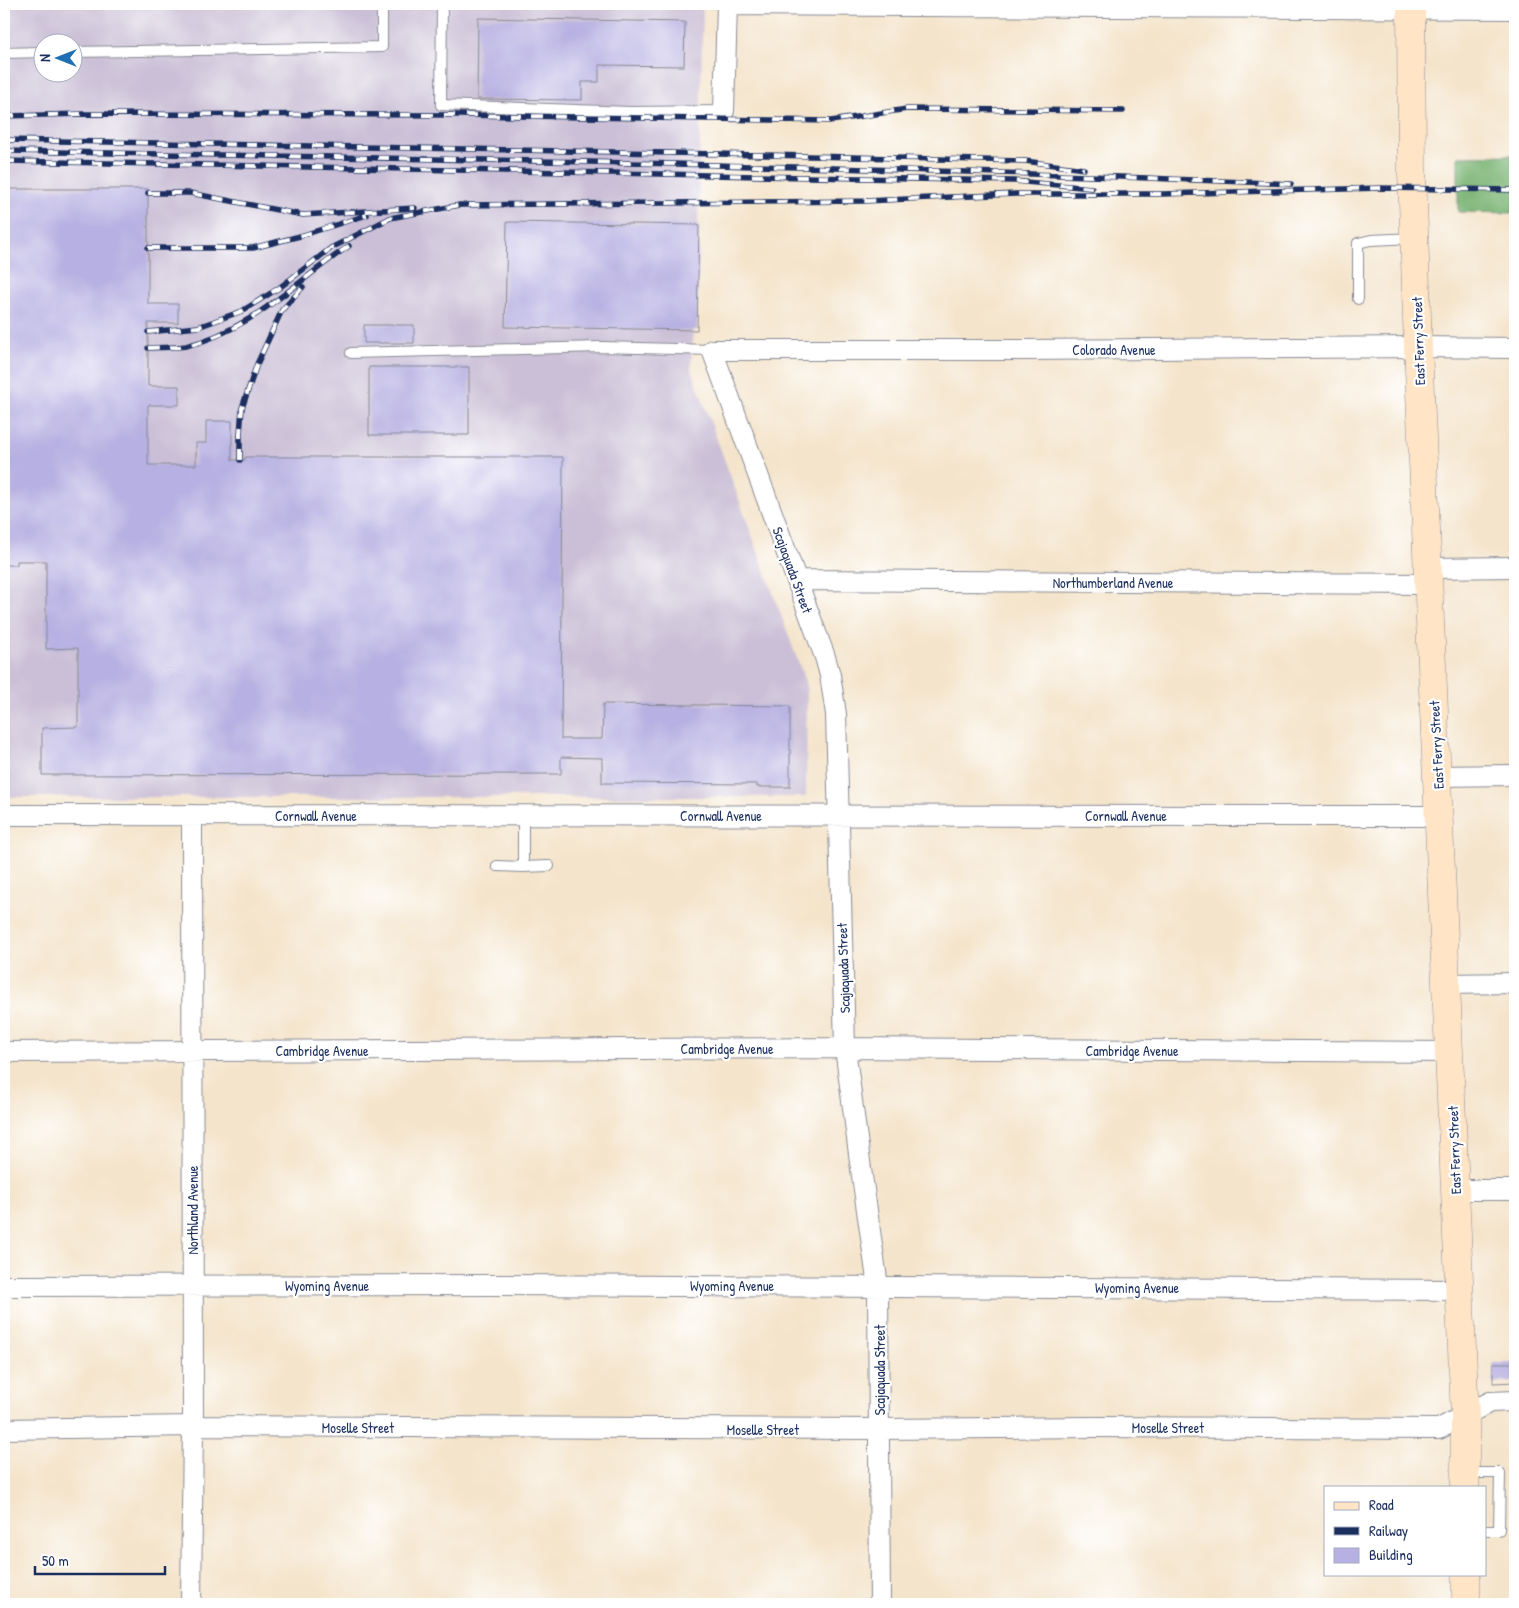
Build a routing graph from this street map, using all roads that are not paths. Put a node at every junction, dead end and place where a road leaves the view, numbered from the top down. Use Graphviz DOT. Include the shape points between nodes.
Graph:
graph roads {
  1 [pos="382,4"];
  2 [pos="442,4"];
  3 [pos="727,4"];
  4 [pos="1410,6"];
  5 [pos="1515,9"];
  6 [pos="32,52"];
  7 [pos="82,52"];
  8 [pos="4,53"];
  9 [pos="724,111"];
  10 [pos="1415,238"];
  11 [pos="1358,300"];
  12 [pos="1418,347"];
  13 [pos="1515,348"];
  14 [pos="712,350"];
  15 [pos="351,353"];
  16 [pos="1515,567"];
  17 [pos="1428,576"];
  18 [pos="797,580"];
  19 [pos="1515,775"];
  20 [pos="1437,776"];
  21 [pos="4,815"];
  22 [pos="192,815"];
  23 [pos="523,815"];
  24 [pos="838,815"];
  25 [pos="1439,816"];
  26 [pos="497,866"];
  27 [pos="550,866"];
  28 [pos="524,867"];
  29 [pos="1515,983"];
  30 [pos="1446,984"];
  31 [pos="845,1048"];
  32 [pos="192,1050"];
  33 [pos="4,1052"];
  34 [pos="1450,1052"];
  35 [pos="1455,1190"];
  36 [pos="1515,1190"];
  37 [pos="192,1285"];
  38 [pos="4,1286"];
  39 [pos="878,1286"];
  40 [pos="1459,1290"];
  41 [pos="1515,1401"];
  42 [pos="1464,1416"];
  43 [pos="192,1426"];
  44 [pos="4,1429"];
  45 [pos="879,1429"];
  46 [pos="1464,1480"];
  47 [pos="1486,1530"];
  48 [pos="1466,1576"];
  49 [pos="191,1604"];
  50 [pos="880,1604"];
  51 [pos="1466,1604"];
  1 -- 7 [label="lane" via="382,47"];
  2 -- 9 [label="lane" via="441,105 629,112"];
  3 -- 4 [label="street"];
  3 -- 9 [label="street"];
  4 -- 5 [label="street"];
  4 -- 10 [label="street, East Ferry Street"];
  6 -- 8 [label="lane"];
  10 -- 11 [label="lane" via="1371,240 1358,244"];
  10 -- 12 [label="street, East Ferry Street"];
  12 -- 13 [label="street, Colorado Avenue"];
  12 -- 14 [label="street, Colorado Avenue"];
  12 -- 17 [label="street, East Ferry Street"];
  14 -- 15 [label="lane" via="602,348"];
  14 -- 18 [label="street, Scajaquada Street"];
  16 -- 17 [label="street, Northumberland Avenue"];
  17 -- 18 [label="street, Northumberland Avenue"];
  17 -- 20 [label="street, East Ferry Street"];
  18 -- 24 [label="street, Scajaquada Street" via="830,675 836,714"];
  19 -- 20 [label="street"];
  20 -- 25 [label="street, East Ferry Street"];
  21 -- 22 [label="street, Cornwall Avenue"];
  22 -- 23 [label="street, Cornwall Avenue"];
  22 -- 32 [label="street, Northland Avenue"];
  23 -- 24 [label="street, Cornwall Avenue"];
  23 -- 28 [label="lane"];
  24 -- 25 [label="street, Cornwall Avenue"];
  24 -- 31 [label="street, Scajaquada Street"];
  25 -- 30 [label="street, East Ferry Street"];
  26 -- 28 [label="lane"];
  27 -- 28 [label="lane"];
  29 -- 30 [label="street"];
  30 -- 34 [label="street, East Ferry Street"];
  31 -- 32 [label="street, Cambridge Avenue"];
  31 -- 34 [label="street, Cambridge Avenue"];
  31 -- 39 [label="street, Scajaquada Street"];
  32 -- 33 [label="street, Cambridge Avenue"];
  32 -- 37 [label="street, Northland Avenue"];
  34 -- 35 [label="street, East Ferry Street"];
  35 -- 36 [label="street"];
  35 -- 40 [label="street, East Ferry Street"];
  37 -- 38 [label="street, Wyoming Avenue"];
  37 -- 39 [label="street, Wyoming Avenue"];
  37 -- 43 [label="street, Northland Avenue"];
  39 -- 40 [label="street, Wyoming Avenue"];
  39 -- 45 [label="street, Scajaquada Street"];
  40 -- 42 [label="street, East Ferry Street"];
  41 -- 42 [label="street, Moselle Street" via="1490,1402"];
  42 -- 45 [label="street, Moselle Street" via="1439,1429"];
  42 -- 46 [label="street, East Ferry Street"];
  43 -- 44 [label="street, Moselle Street"];
  43 -- 45 [label="street, Moselle Street"];
  43 -- 49 [label="street, Northland Avenue"];
  45 -- 50 [label="street, Scajaquada Street"];
  46 -- 47 [label="lane" via="1500,1472 1499,1530"];
  48 -- 51 [label="street"];
}
